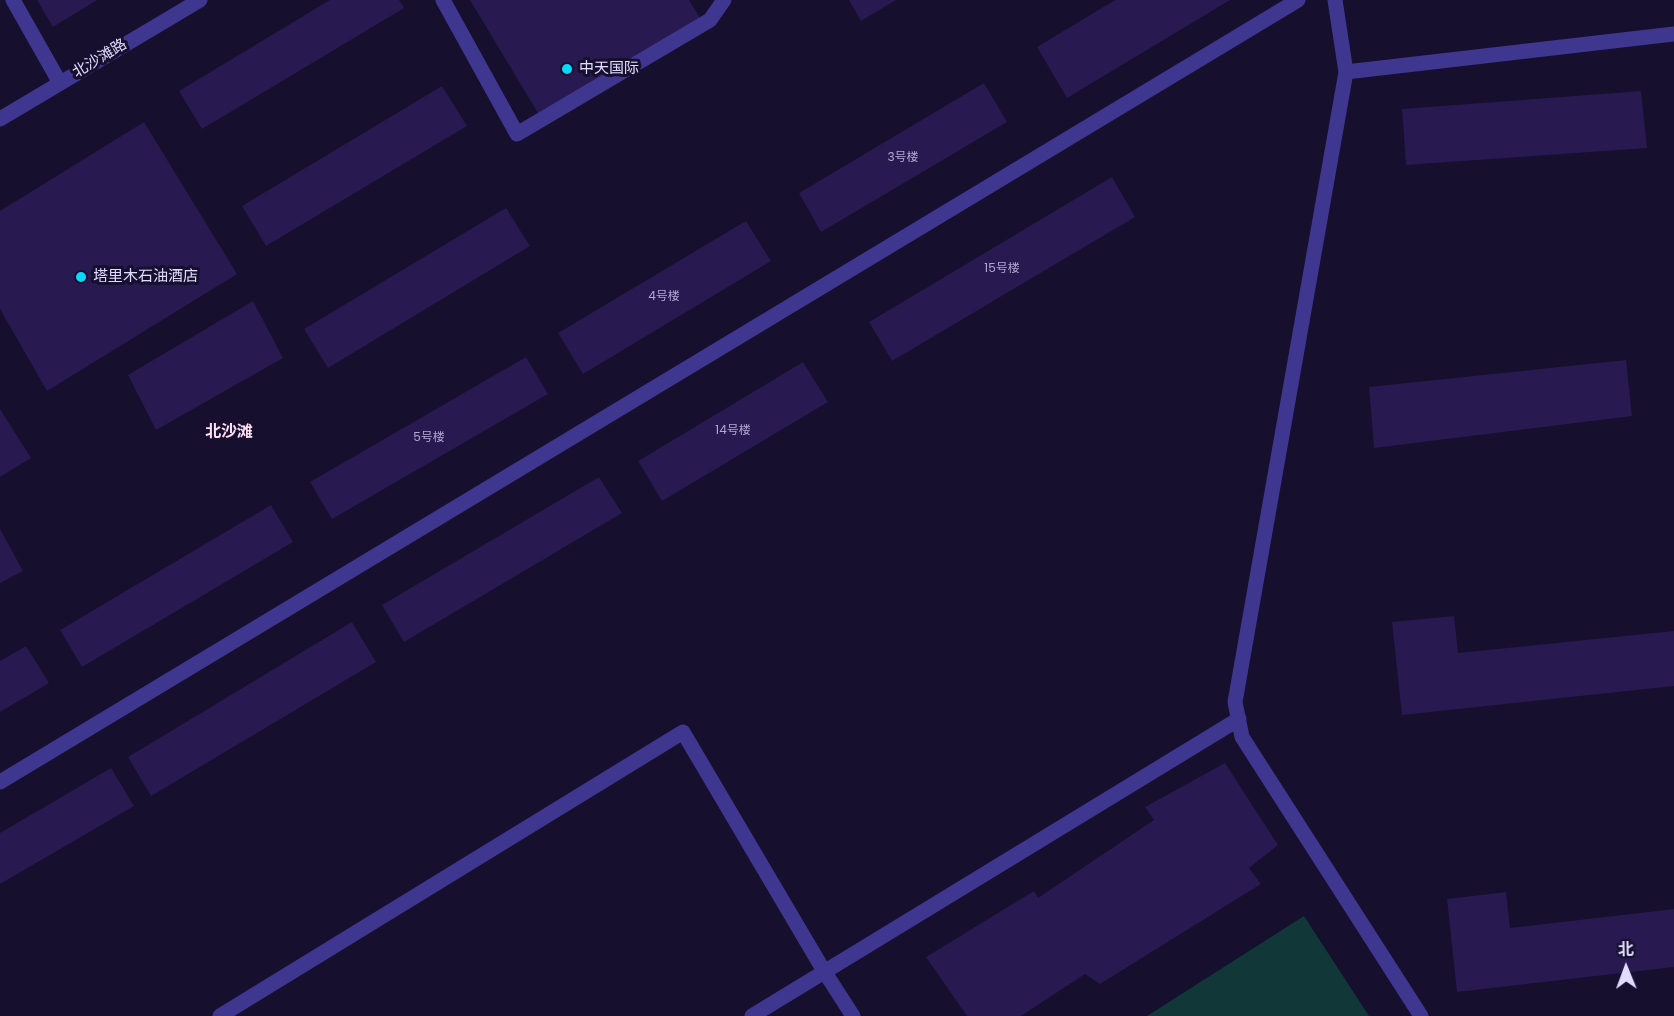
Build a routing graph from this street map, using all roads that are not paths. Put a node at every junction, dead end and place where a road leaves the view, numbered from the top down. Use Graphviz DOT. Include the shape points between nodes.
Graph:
graph roads {
  1 [pos="13,0"];
  2 [pos="200,0"];
  3 [pos="443,0"];
  4 [pos="724,0"];
  5 [pos="1298,0"];
  6 [pos="1335,0"];
  7 [pos="1674,34"];
  8 [pos="1346,72"];
  9 [pos="60,83"];
  10 [pos="0,119"];
  11 [pos="1239,719"];
  12 [pos="0,782"];
  13 [pos="824,971"];
  14 [pos="220,1016"];
  15 [pos="752,1016"];
  16 [pos="853,1016"];
  17 [pos="1421,1016"];
  1 -- 9 [label="street"];
  2 -- 9 [label="street, 北沙滩路"];
  3 -- 4 [label="street" via="517,134 710,20"];
  5 -- 12 [label="street"];
  6 -- 8 [label="street"];
  7 -- 8 [label="street"];
  8 -- 11 [label="street" via="1235,702"];
  9 -- 10 [label="street, 北沙滩路"];
  11 -- 13 [label="street"];
  11 -- 17 [label="street" via="1242,737"];
  13 -- 14 [label="street" via="683,732"];
  13 -- 15 [label="street"];
  13 -- 16 [label="street"];
}
